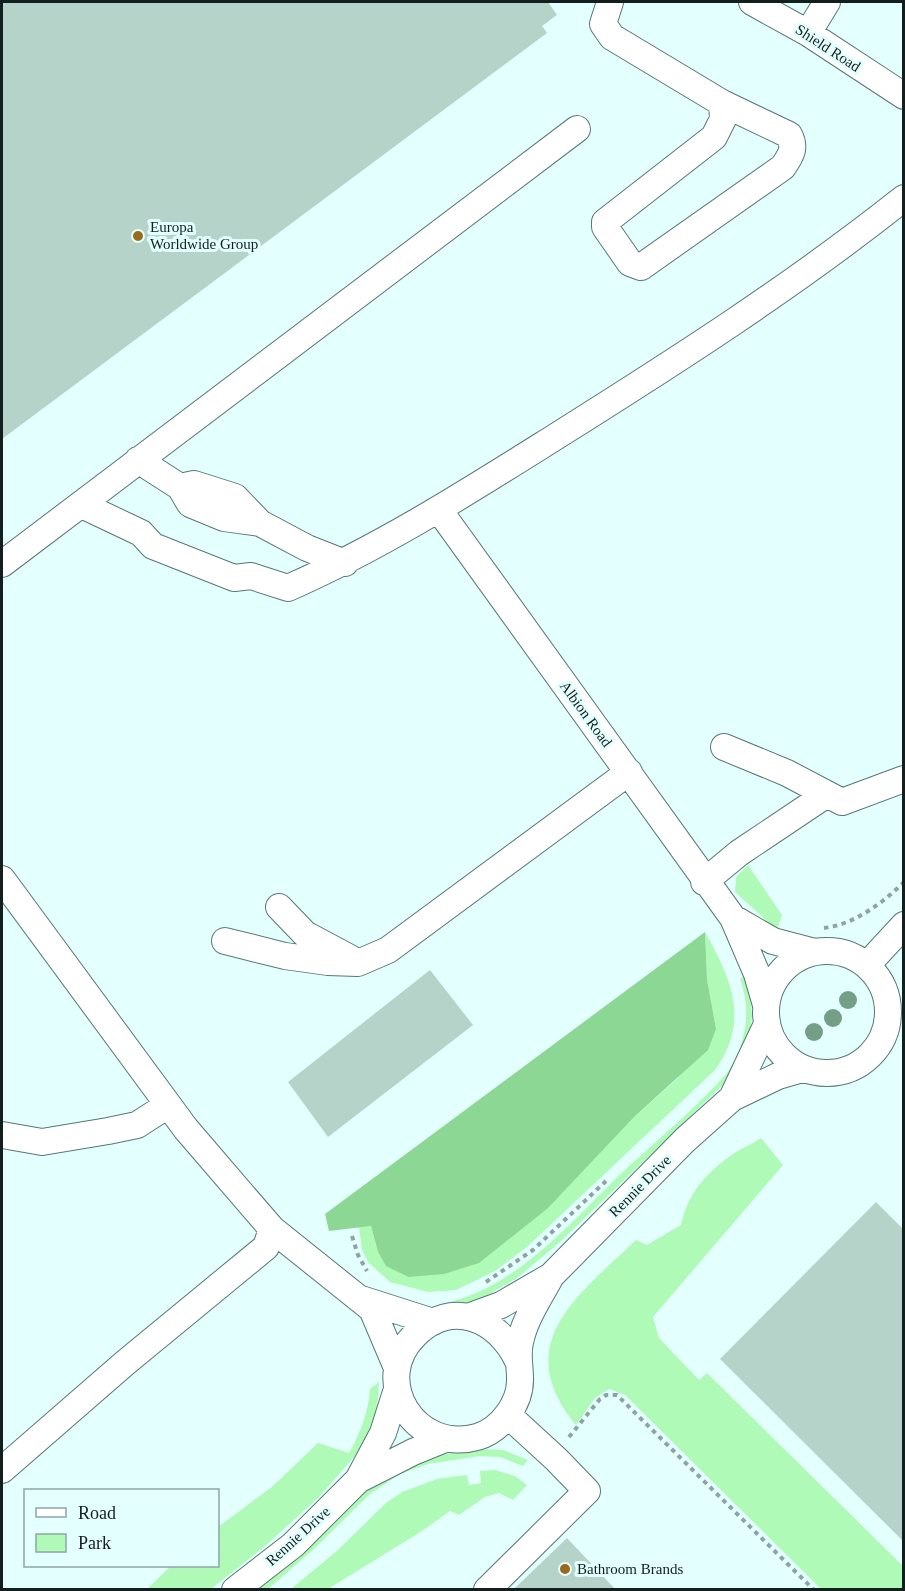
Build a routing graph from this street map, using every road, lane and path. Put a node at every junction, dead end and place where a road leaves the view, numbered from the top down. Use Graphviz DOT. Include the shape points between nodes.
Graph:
graph roads {
  1 [pos="610,2"];
  2 [pos="752,2"];
  3 [pos="827,2"];
  4 [pos="808,33"];
  5 [pos="903,96"];
  6 [pos="722,103"];
  7 [pos="577,129"];
  8 [pos="903,198"];
  9 [pos="138,460"];
  10 [pos="82,505"];
  11 [pos="439,510"];
  12 [pos="345,563"];
  13 [pos="2,564"];
  14 [pos="724,747"];
  15 [pos="629,772"];
  16 [pos="903,779"];
  17 [pos="827,794"];
  18 [pos="2,879"];
  19 [pos="704,882"];
  20 [pos="903,882"];
  21 [pos="279,907"];
  22 [pos="733,918"];
  23 [pos="903,925"];
  24 [pos="817,940"];
  25 [pos="225,941"];
  26 [pos="358,963"];
  27 [pos="867,965"];
  28 [pos="766,1015"];
  29 [pos="802,1069"];
  30 [pos="732,1098"];
  31 [pos="168,1105"];
  32 [pos="2,1135"];
  33 [pos="609,1179"];
  34 [pos="272,1229"];
  35 [pos="352,1236"];
  36 [pos="368,1273"];
  37 [pos="551,1276"];
  38 [pos="480,1285"];
  39 [pos="361,1299"];
  40 [pos="468,1317"];
  41 [pos="433,1322"];
  42 [pos="518,1361"];
  43 [pos="397,1379"];
  44 [pos="508,1415"];
  45 [pos="572,1434"];
  46 [pos="446,1439"];
  47 [pos="2,1470"];
  48 [pos="358,1480"];
  49 [pos="235,1590"];
  50 [pos="487,1590"];
  51 [pos="814,1590"];
  1 -- 6 [label="street" via="603,24 612,37"];
  2 -- 4 [label="street, Shield Road"];
  3 -- 4 [label="street"];
  4 -- 5 [label="street, Shield Road"];
  6 -- 6 [label="street" via="723,119 714,138 605,222 635,267 641,267 783,167 792,153 789,135"];
  7 -- 9 [label="street"];
  8 -- 11 [label="street" via="840,248 696,350"];
  9 -- 10 [label="street"];
  9 -- 12 [label="street" via="180,486 194,484 235,497 260,523"];
  10 -- 12 [label="street" via="141,533 153,546 234,578 251,576 288,588"];
  10 -- 13 [label="street"];
  11 -- 12 [label="street"];
  11 -- 15 [label="street, Albion Road"];
  14 -- 17 [label="street"];
  15 -- 19 [label="street, Albion Road"];
  15 -- 26 [label="street" via="388,950"];
  16 -- 17 [label="street" via="842,802"];
  17 -- 19 [label="street" via="739,853"];
  18 -- 31 [label="street"];
  19 -- 22 [label="street, Albion Road"];
  20 -- 24 [label="path" via="859,916 835,926"];
  21 -- 26 [label="street" via="305,934"];
  22 -- 24 [label="street, Albion Road" via="773,941"];
  22 -- 28 [label="street, Albion Road" via="757,974"];
  23 -- 27 [label="street"];
  24 -- 27 [label="street, Rennie Drive"];
  24 -- 28 [label="street, Rennie Drive" via="782,971 771,987"];
  25 -- 26 [label="street" via="285,956"];
  27 -- 29 [label="street, Rennie Drive" via="882,984 889,1006 886,1029 876,1050 861,1064 842,1072 822,1074"];
  28 -- 29 [label="street" via="780,1050"];
  28 -- 30 [label="street, Rennie Drive"];
  29 -- 30 [label="street, Rennie Drive"];
  30 -- 37 [label="street, Rennie Drive"];
  31 -- 32 [label="street" via="137,1125 108,1131 42,1142"];
  31 -- 34 [label="street"];
  33 -- 38 [label="path" via="533,1250"];
  34 -- 39 [label="street"];
  34 -- 47 [label="street" via="266,1247"];
  35 -- 36 [label="path"];
  37 -- 40 [label="street, Rennie Drive" via="501,1305"];
  37 -- 42 [label="street, Rennie Drive" via="529,1317"];
  39 -- 41 [label="street"];
  39 -- 43 [label="street" via="372,1309"];
  40 -- 41 [label="street, Rennie Drive"];
  40 -- 42 [label="street, Rennie Drive" via="500,1332"];
  41 -- 43 [label="street, Rennie Drive" via="409,1340"];
  42 -- 44 [label="street, Rennie Drive" via="517,1399"];
  43 -- 46 [label="street" via="403,1407 414,1421 428,1433"];
  43 -- 48 [label="street, Rennie Drive" via="383,1433"];
  44 -- 46 [label="street, Rennie Drive" via="480,1436"];
  44 -- 50 [label="street" via="587,1491"];
  45 -- 51 [label="path" via="600,1399 617,1395"];
  46 -- 48 [label="street, Rennie Drive"];
  48 -- 49 [label="street, Rennie Drive" via="293,1545"];
}
